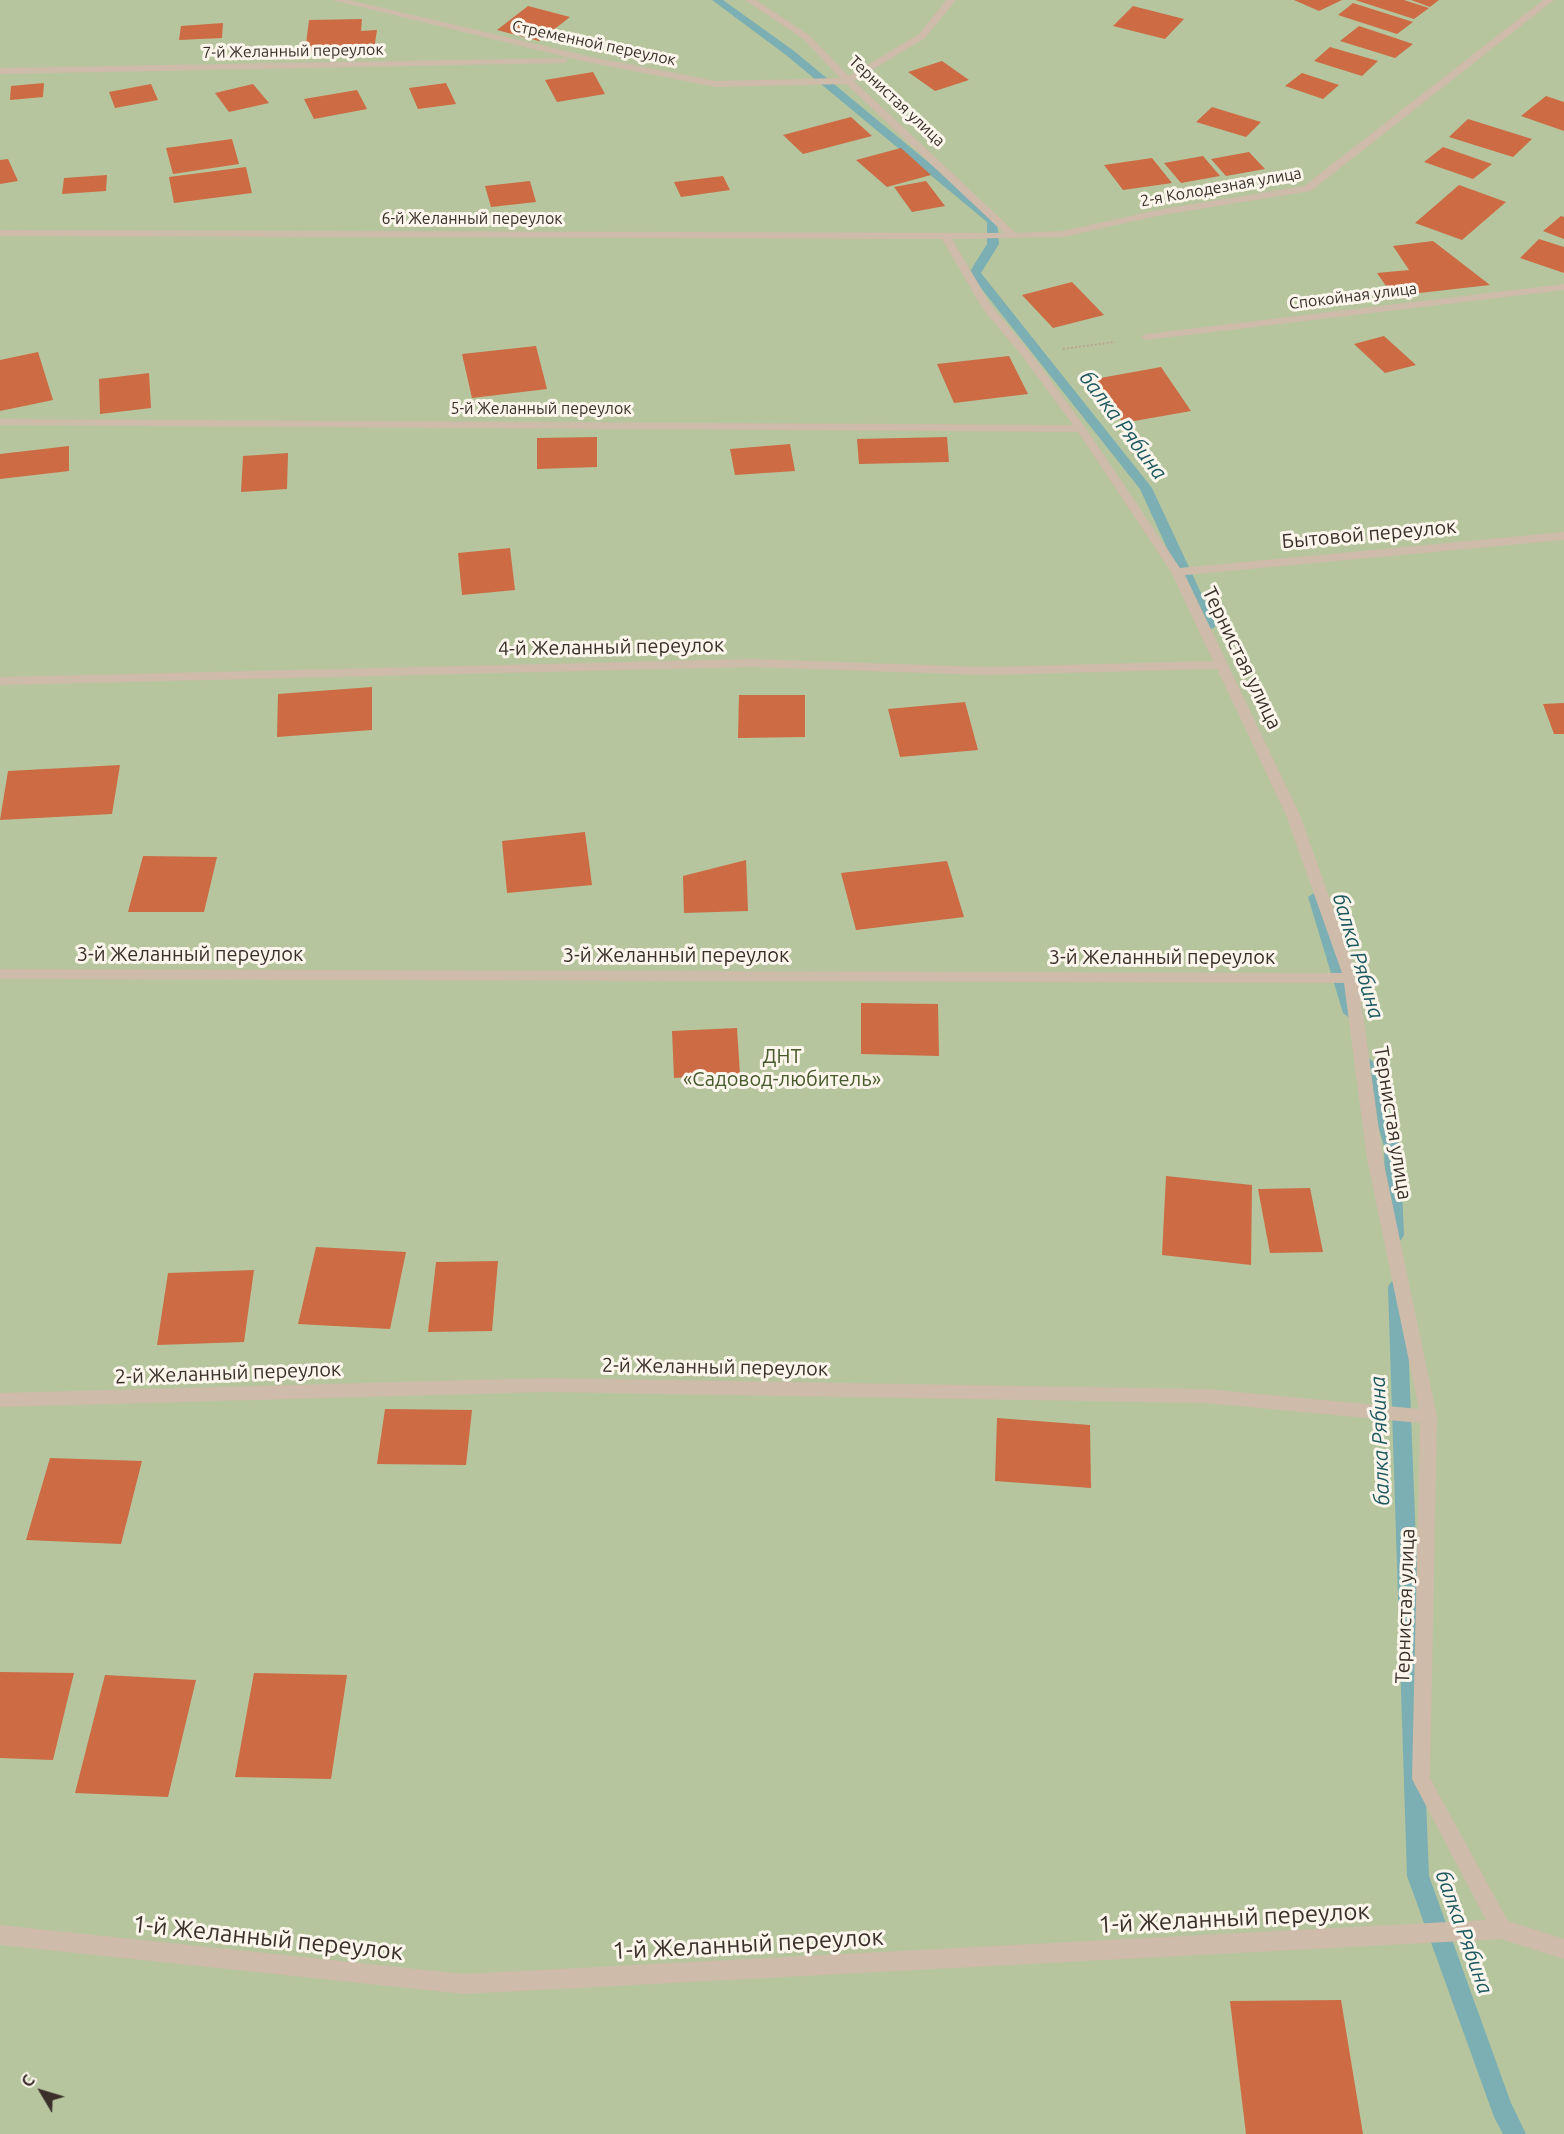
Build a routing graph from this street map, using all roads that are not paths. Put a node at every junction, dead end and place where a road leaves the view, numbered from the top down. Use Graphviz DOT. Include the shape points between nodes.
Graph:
graph roads {
  1 [pos="338,0"];
  2 [pos="750,0"];
  3 [pos="951,0"];
  4 [pos="1549,0"];
  5 [pos="587,59"];
  6 [pos="0,71"];
  7 [pos="848,81"];
  8 [pos="0,233"];
  9 [pos="944,234"];
  10 [pos="1013,236"];
  11 [pos="1564,287"];
  12 [pos="1146,337"];
  13 [pos="0,422"];
  14 [pos="1082,429"];
  15 [pos="1564,536"];
  16 [pos="1177,572"];
  17 [pos="1224,665"];
  18 [pos="0,681"];
  19 [pos="0,974"];
  20 [pos="1351,978"];
  21 [pos="0,1400"];
  22 [pos="1429,1417"];
  23 [pos="1501,1929"];
  24 [pos="0,1935"];
  25 [pos="1564,1949"];
  1 -- 5 [label="street, Стременной переулок"];
  2 -- 7 [label="street, Тернистая улица" via="806,37"];
  3 -- 7 [label="street" via="922,36"];
  4 -- 10 [label="street, 2-я Колодезная улица" via="1306,189 1157,213 1064,234"];
  5 -- 6 [label="street, 7-й Желанный переулок"];
  5 -- 7 [label="street, Стременной переулок" via="716,84"];
  7 -- 10 [label="street, Тернистая улица"];
  8 -- 9 [label="street, 6-й Желанный переулок"];
  9 -- 10 [label="street, 2-я Колодезная улица"];
  9 -- 14 [label="street, Тернистая улица" via="986,306"];
  11 -- 12 [label="street, Спокойная улица"];
  13 -- 14 [label="street, 5-й Желанный переулок"];
  14 -- 16 [label="street, Тернистая улица"];
  15 -- 16 [label="street, Бытовой переулок"];
  16 -- 17 [label="street, Тернистая улица"];
  17 -- 18 [label="street, 4-й Желанный переулок" via="986,671 739,663"];
  17 -- 20 [label="street, Тернистая улица" via="1293,815"];
  19 -- 20 [label="street, 3-й Желанный переулок"];
  20 -- 22 [label="street, Тернистая улица" via="1375,1159"];
  21 -- 22 [label="street, 2-й Желанный переулок" via="546,1385 1206,1396"];
  22 -- 23 [label="street, Тернистая улица" via="1421,1779"];
  23 -- 24 [label="street, 1-й Желанный переулок" via="464,1984"];
  23 -- 25 [label="street"];
}
